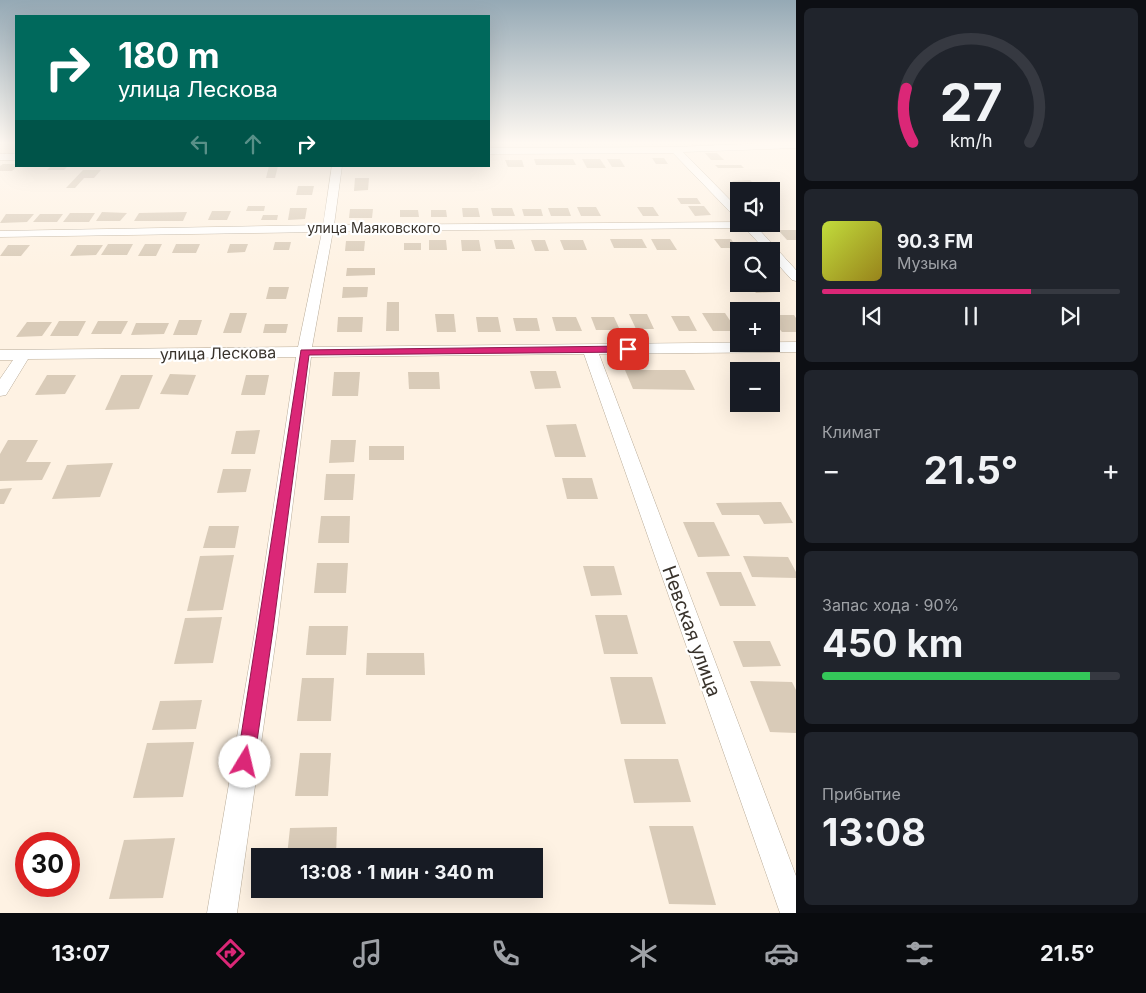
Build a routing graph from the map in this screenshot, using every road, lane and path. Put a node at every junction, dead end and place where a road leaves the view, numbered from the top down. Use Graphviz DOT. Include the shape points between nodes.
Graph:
graph roads {
  1 [pos="334,185"];
  2 [pos="710,185"];
  3 [pos="730,206"];
  4 [pos="730,225"];
  5 [pos="328,228"];
  6 [pos="754,232"];
  7 [pos="0,234"];
  8 [pos="796,277"];
  9 [pos="796,347"];
  10 [pos="590,350"];
  11 [pos="304,352"];
  12 [pos="0,355"];
  13 [pos="24,355"];
  14 [pos="0,391"];
  15 [pos="222,913"];
  16 [pos="794,913"];
  1 -- 5 [label="street"];
  2 -- 3 [label="street"];
  4 -- 5 [label="street, улица Маяковского"];
  5 -- 7 [label="street, улица Маяковского"];
  5 -- 11 [label="street"];
  6 -- 8 [label="street"];
  9 -- 10 [label="street, улица Лескова"];
  10 -- 11 [label="street, улица Лескова"];
  10 -- 16 [label="street, Невская улица"];
  11 -- 13 [label="street, улица Лескова"];
  11 -- 15 [label="street" via="266,630"];
  12 -- 13 [label="street, улица Лескова"];
  13 -- 14 [label="street"];
}
